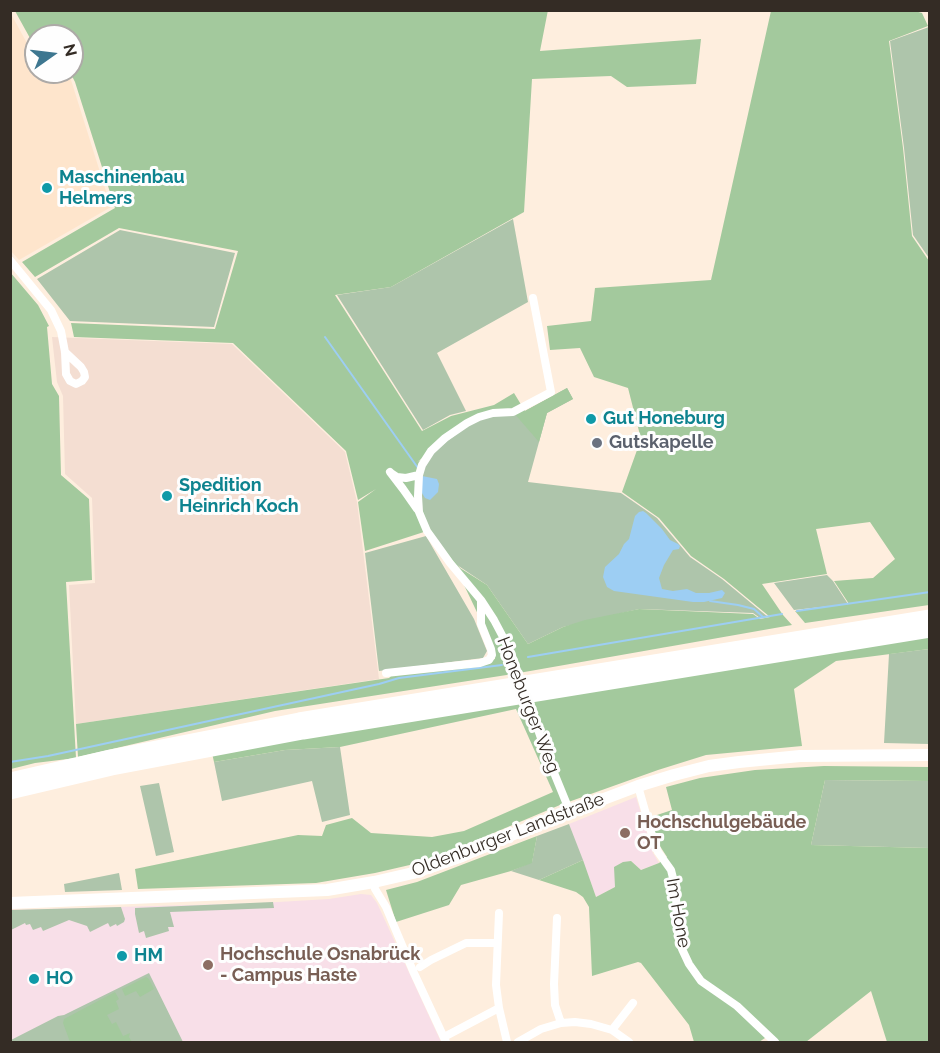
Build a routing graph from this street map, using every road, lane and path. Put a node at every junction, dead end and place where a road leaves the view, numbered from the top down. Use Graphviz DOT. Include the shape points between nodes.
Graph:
graph roads {
  1 [pos="10,260"];
  2 [pos="533,297"];
  3 [pos="65,352"];
  4 [pos="420,473"];
  5 [pos="419,512"];
  6 [pos="481,600"];
  7 [pos="930,617"];
  8 [pos="930,630"];
  9 [pos="816,642"];
  10 [pos="798,645"];
  11 [pos="386,673"];
  12 [pos="930,755"];
  13 [pos="10,780"];
  14 [pos="638,786"];
  15 [pos="10,792"];
  16 [pos="570,812"];
  17 [pos="374,882"];
  18 [pos="10,903"];
  19 [pos="499,913"];
  20 [pos="557,918"];
  21 [pos="497,943"];
  22 [pos="420,967"];
  23 [pos="633,1002"];
  24 [pos="499,1008"];
  25 [pos="561,1023"];
  26 [pos="612,1030"];
  27 [pos="445,1040"];
  28 [pos="507,1042"];
  29 [pos="518,1042"];
  30 [pos="629,1042"];
  31 [pos="775,1042"];
  1 -- 3 [label="street" via="51,310"];
  2 -- 4 [label="street" via="552,392 513,412 486,415 467,423 437,444"];
  4 -- 5 [label="street, Honeburger Weg"];
  4 -- 5 [label="street, Honeburger Weg" via="406,478 390,472"];
  5 -- 6 [label="street, Honeburger Weg" via="441,551"];
  6 -- 11 [label="street, Honeburger Weg" via="481,624 492,655 489,660"];
  6 -- 16 [label="street, Honeburger Weg" via="512,656"];
  7 -- 9 [label="highway"];
  8 -- 9 [label="highway"];
  9 -- 10 [label="highway"];
  10 -- 13 [label="highway" via="299,720"];
  10 -- 15 [label="highway" via="303,732 112,768"];
  12 -- 14 [label="street, Oldenburger Landstraße" via="786,757 709,766"];
  14 -- 16 [label="street, Oldenburger Landstraße"];
  14 -- 31 [label="street, Im Hone" via="654,842 674,878 678,929 689,964 701,981 737,1006"];
  16 -- 17 [label="street, Oldenburger Landstraße" via="462,856"];
  17 -- 18 [label="street, Oldenburger Landstraße" via="276,893"];
  17 -- 27 [label="street"];
  19 -- 21 [label="street"];
  20 -- 25 [label="street" via="554,984"];
  21 -- 22 [label="street" via="466,943"];
  21 -- 24 [label="street"];
  23 -- 26 [label="street"];
  24 -- 27 [label="street"];
  24 -- 28 [label="street"];
  25 -- 26 [label="street" via="591,1024"];
  25 -- 29 [label="street"];
  26 -- 30 [label="street"];
}
